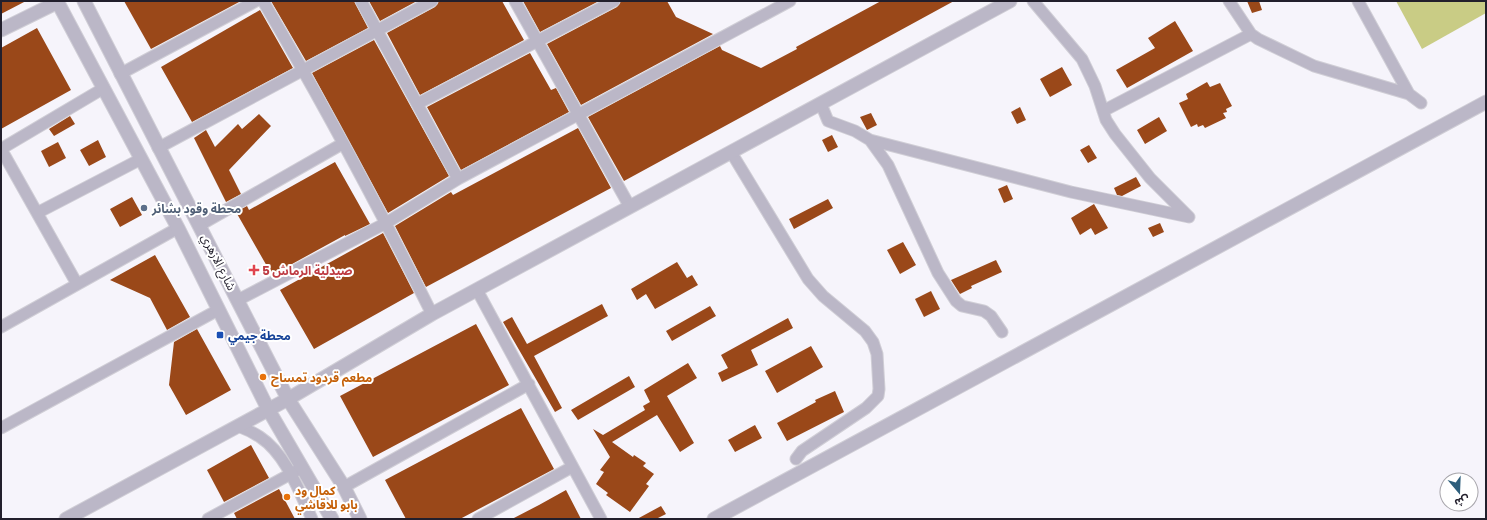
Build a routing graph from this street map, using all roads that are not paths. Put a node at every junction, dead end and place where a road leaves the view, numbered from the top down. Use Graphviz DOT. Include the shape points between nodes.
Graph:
graph roads {
  1 [pos="84,1"];
  2 [pos="256,1"];
  3 [pos="263,1"];
  4 [pos="361,1"];
  5 [pos="432,1"];
  6 [pos="515,1"];
  7 [pos="614,1"];
  8 [pos="790,1"];
  9 [pos="1010,1"];
  10 [pos="1032,1"];
  11 [pos="1229,1"];
  12 [pos="1358,1"];
  13 [pos="58,2"];
  14 [pos="1,30"];
  15 [pos="376,31"];
  16 [pos="1251,34"];
  17 [pos="538,42"];
  18 [pos="303,70"];
  19 [pos="120,74"];
  20 [pos="104,88"];
  21 [pos="1409,94"];
  22 [pos="1486,102"];
  23 [pos="1421,103"];
  24 [pos="417,104"];
  25 [pos="821,104"];
  26 [pos="1103,111"];
  27 [pos="579,115"];
  28 [pos="870,140"];
  29 [pos="342,144"];
  30 [pos="158,148"];
  31 [pos="1,149"];
  32 [pos="731,152"];
  33 [pos="141,159"];
  34 [pos="458,179"];
  35 [pos="630,207"];
  36 [pos="37,213"];
  37 [pos="386,223"];
  38 [pos="200,225"];
  39 [pos="178,228"];
  40 [pos="77,284"];
  41 [pos="477,290"];
  42 [pos="238,300"];
  43 [pos="218,310"];
  44 [pos="432,314"];
  45 [pos="1,327"];
  46 [pos="1002,332"];
  47 [pos="529,384"];
  48 [pos="288,398"];
  49 [pos="268,409"];
  50 [pos="238,426"];
  51 [pos="1,428"];
  52 [pos="796,459"];
  53 [pos="572,467"];
  54 [pos="296,470"];
  55 [pos="344,487"];
  56 [pos="66,519"];
  57 [pos="208,519"];
  58 [pos="312,519"];
  59 [pos="332,519"];
  60 [pos="360,519"];
  61 [pos="478,519"];
  62 [pos="601,519"];
  63 [pos="714,519"];
  1 -- 19 [label="street, شارع الازهري"];
  2 -- 19 [label="street"];
  3 -- 18 [label="street"];
  4 -- 15 [label="street"];
  5 -- 15 [label="street"];
  6 -- 17 [label="street"];
  7 -- 17 [label="street"];
  8 -- 27 [label="street"];
  9 -- 25 [label="street"];
  10 -- 26 [label="street" via="1082,59"];
  11 -- 16 [label="street"];
  12 -- 21 [label="street"];
  13 -- 14 [label="street"];
  13 -- 20 [label="street, شارع الازهري"];
  15 -- 18 [label="street"];
  15 -- 24 [label="street"];
  16 -- 21 [label="street" via="1314,66"];
  16 -- 26 [label="street"];
  17 -- 24 [label="street"];
  17 -- 27 [label="street"];
  18 -- 29 [label="street"];
  18 -- 30 [label="street"];
  19 -- 30 [label="street, شارع الازهري"];
  20 -- 31 [label="street"];
  20 -- 33 [label="street, شارع الازهري"];
  21 -- 23 [label="street"];
  22 -- 63 [label="street"];
  24 -- 34 [label="street"];
  25 -- 28 [label="street" via="828,121"];
  25 -- 32 [label="street"];
  26 -- 28 [label="street" via="1106,120 1150,178 1189,217 1071,192"];
  27 -- 34 [label="street"];
  27 -- 35 [label="street"];
  28 -- 46 [label="street" via="888,165 938,273 956,301 962,306 984,311 991,316"];
  29 -- 37 [label="street"];
  29 -- 38 [label="street"];
  30 -- 38 [label="street, شارع الازهري"];
  31 -- 36 [label="street"];
  32 -- 35 [label="street"];
  32 -- 52 [label="street" via="808,279 823,296 865,331 873,342 877,354 880,389 872,403 802,451"];
  33 -- 36 [label="street"];
  33 -- 39 [label="street, شارع الازهري"];
  34 -- 37 [label="street"];
  35 -- 41 [label="street"];
  36 -- 40 [label="street"];
  37 -- 42 [label="street"];
  37 -- 44 [label="street"];
  38 -- 42 [label="street, شارع الازهري"];
  39 -- 40 [label="street"];
  39 -- 43 [label="street, شارع الازهري"];
  40 -- 45 [label="street"];
  41 -- 44 [label="street"];
  41 -- 47 [label="street"];
  42 -- 48 [label="street, شارع الازهري"];
  43 -- 49 [label="street, شارع الازهري"];
  43 -- 51 [label="street"];
  44 -- 48 [label="street"];
  47 -- 53 [label="street"];
  47 -- 55 [label="street"];
  48 -- 49 [label="street"];
  48 -- 55 [label="street, شارع الازهري"];
  49 -- 50 [label="street"];
  49 -- 54 [label="street, شارع الازهري"];
  50 -- 54 [label="street" via="269,444"];
  50 -- 56 [label="street"];
  53 -- 61 [label="street"];
  53 -- 62 [label="street"];
  54 -- 57 [label="street"];
  54 -- 58 [label="street"];
  54 -- 59 [label="street, شارع الازهري"];
  55 -- 60 [label="street, شارع الازهري"];
}
